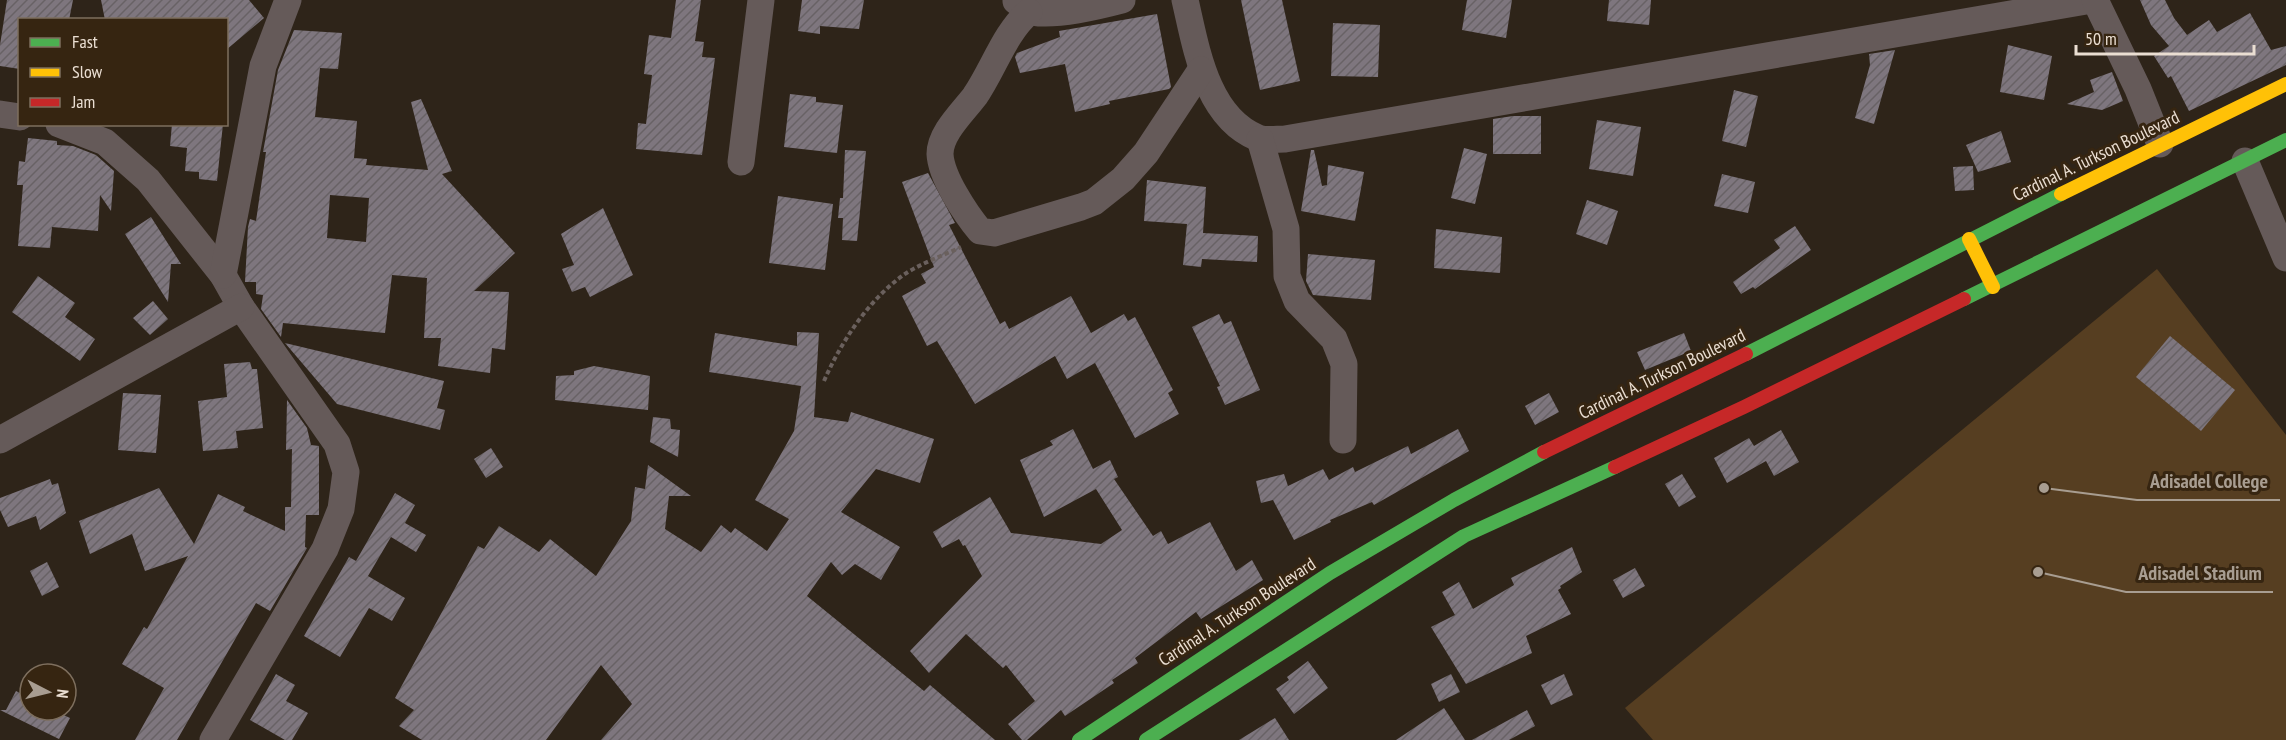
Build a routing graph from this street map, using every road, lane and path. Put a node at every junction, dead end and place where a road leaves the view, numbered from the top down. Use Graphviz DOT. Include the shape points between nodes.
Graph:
graph roads {
  1 [pos="288,0"];
  2 [pos="760,0"];
  3 [pos="1122,0"];
  4 [pos="1185,0"];
  5 [pos="2093,0"];
  6 [pos="1022,6"];
  7 [pos="1201,70"];
  8 [pos="2286,84"];
  9 [pos="0,114"];
  10 [pos="18,117"];
  11 [pos="64,126"];
  12 [pos="1260,139"];
  13 [pos="2286,140"];
  14 [pos="2160,144"];
  15 [pos="2245,161"];
  16 [pos="741,162"];
  17 [pos="980,231"];
  18 [pos="1969,239"];
  19 [pos="2286,258"];
  20 [pos="223,275"];
  21 [pos="1993,286"];
  22 [pos="241,307"];
  23 [pos="824,381"];
  24 [pos="0,440"];
  25 [pos="1343,440"];
  26 [pos="213,740"];
  27 [pos="1079,740"];
  28 [pos="1146,740"];
  1 -- 20 [label="street" via="263,66"];
  2 -- 16 [label="street"];
  3 -- 6 [label="street" via="1085,9"];
  4 -- 7 [label="street"];
  5 -- 12 [label="street" via="1286,139"];
  5 -- 14 [label="street" via="2138,89"];
  6 -- 17 [label="street" via="1020,19 988,76 946,134 940,154 957,198"];
  7 -- 12 [label="street" via="1223,108 1241,128"];
  7 -- 17 [label="street" via="1146,153 1123,179 1094,202 994,233"];
  8 -- 14 [label="street, Cardinal A. Turkson Boulevard"];
  9 -- 10 [label="street"];
  11 -- 20 [label="street" via="105,142 148,180"];
  12 -- 25 [label="street" via="1286,229 1287,276 1297,302 1334,339 1344,364"];
  13 -- 15 [label="street"];
  14 -- 18 [label="street, Cardinal A. Turkson Boulevard"];
  15 -- 19 [label="street"];
  15 -- 21 [label="street"];
  17 -- 23 [label="path" via="968,244 904,275 882,293 838,351"];
  18 -- 21 [label="street"];
  18 -- 27 [label="street, Cardinal A. Turkson Boulevard" via="1454,500 1330,573"];
  20 -- 22 [label="street"];
  21 -- 28 [label="street" via="1744,407 1464,536"];
  22 -- 24 [label="street"];
  22 -- 26 [label="street" via="337,444 346,472 341,509 325,549"];
}
